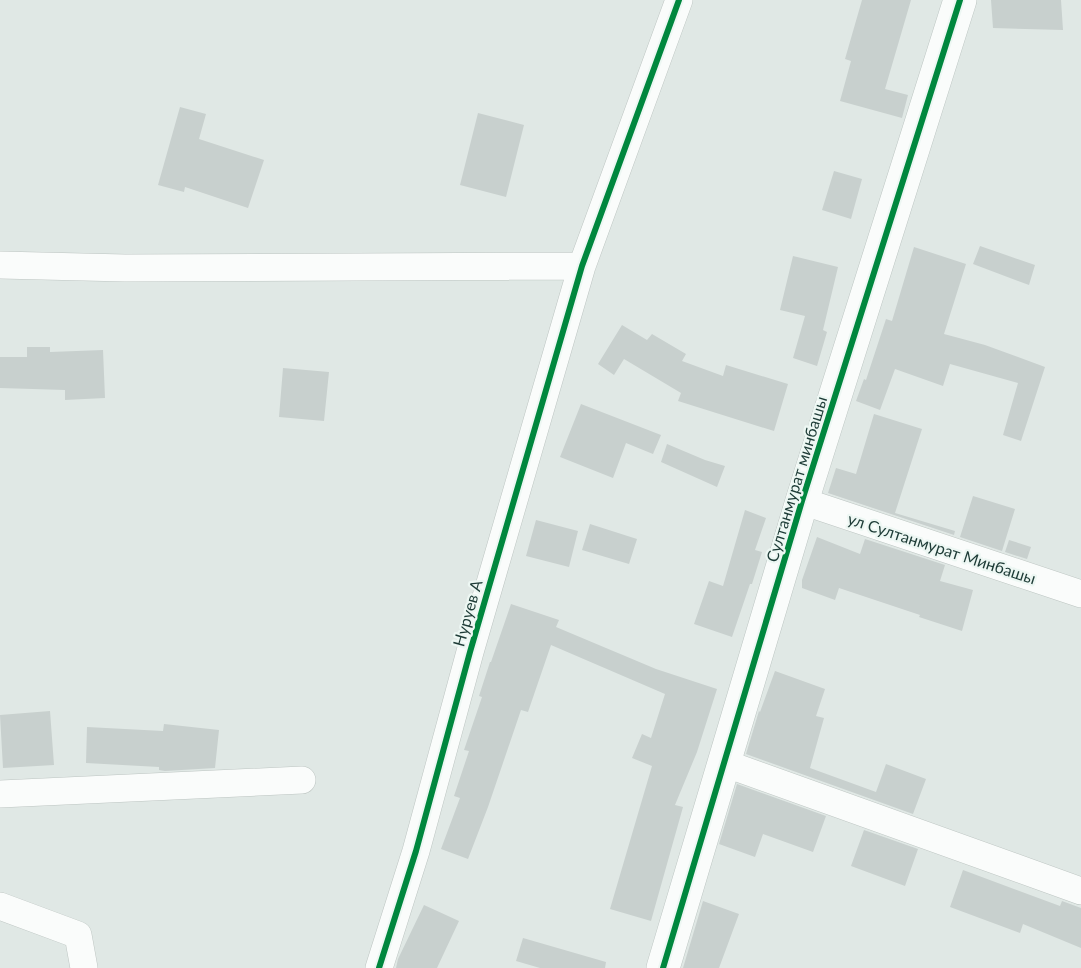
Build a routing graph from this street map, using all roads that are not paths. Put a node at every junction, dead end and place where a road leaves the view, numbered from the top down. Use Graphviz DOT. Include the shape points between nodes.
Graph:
graph roads {
  1 [pos="679,0"];
  2 [pos="960,0"];
  3 [pos="0,265"];
  4 [pos="582,266"];
  5 [pos="802,501"];
  6 [pos="1081,594"];
  7 [pos="724,763"];
  8 [pos="302,780"];
  9 [pos="0,794"];
  10 [pos="1081,891"];
  11 [pos="0,906"];
  12 [pos="84,968"];
  13 [pos="379,968"];
  14 [pos="663,968"];
  1 -- 4 [label="street, Нуруев А"];
  2 -- 5 [label="street, Султанмурат минбашы"];
  3 -- 4 [label="street"];
  4 -- 13 [label="street, Нуруев А" via="416,851"];
  5 -- 6 [label="street, ул Султанмурат Минбашы"];
  5 -- 7 [label="street, Султанмурат минбашы"];
  7 -- 10 [label="street"];
  7 -- 14 [label="street, Султанмурат минбашы"];
  8 -- 9 [label="street"];
  11 -- 12 [label="street" via="78,935"];
}
